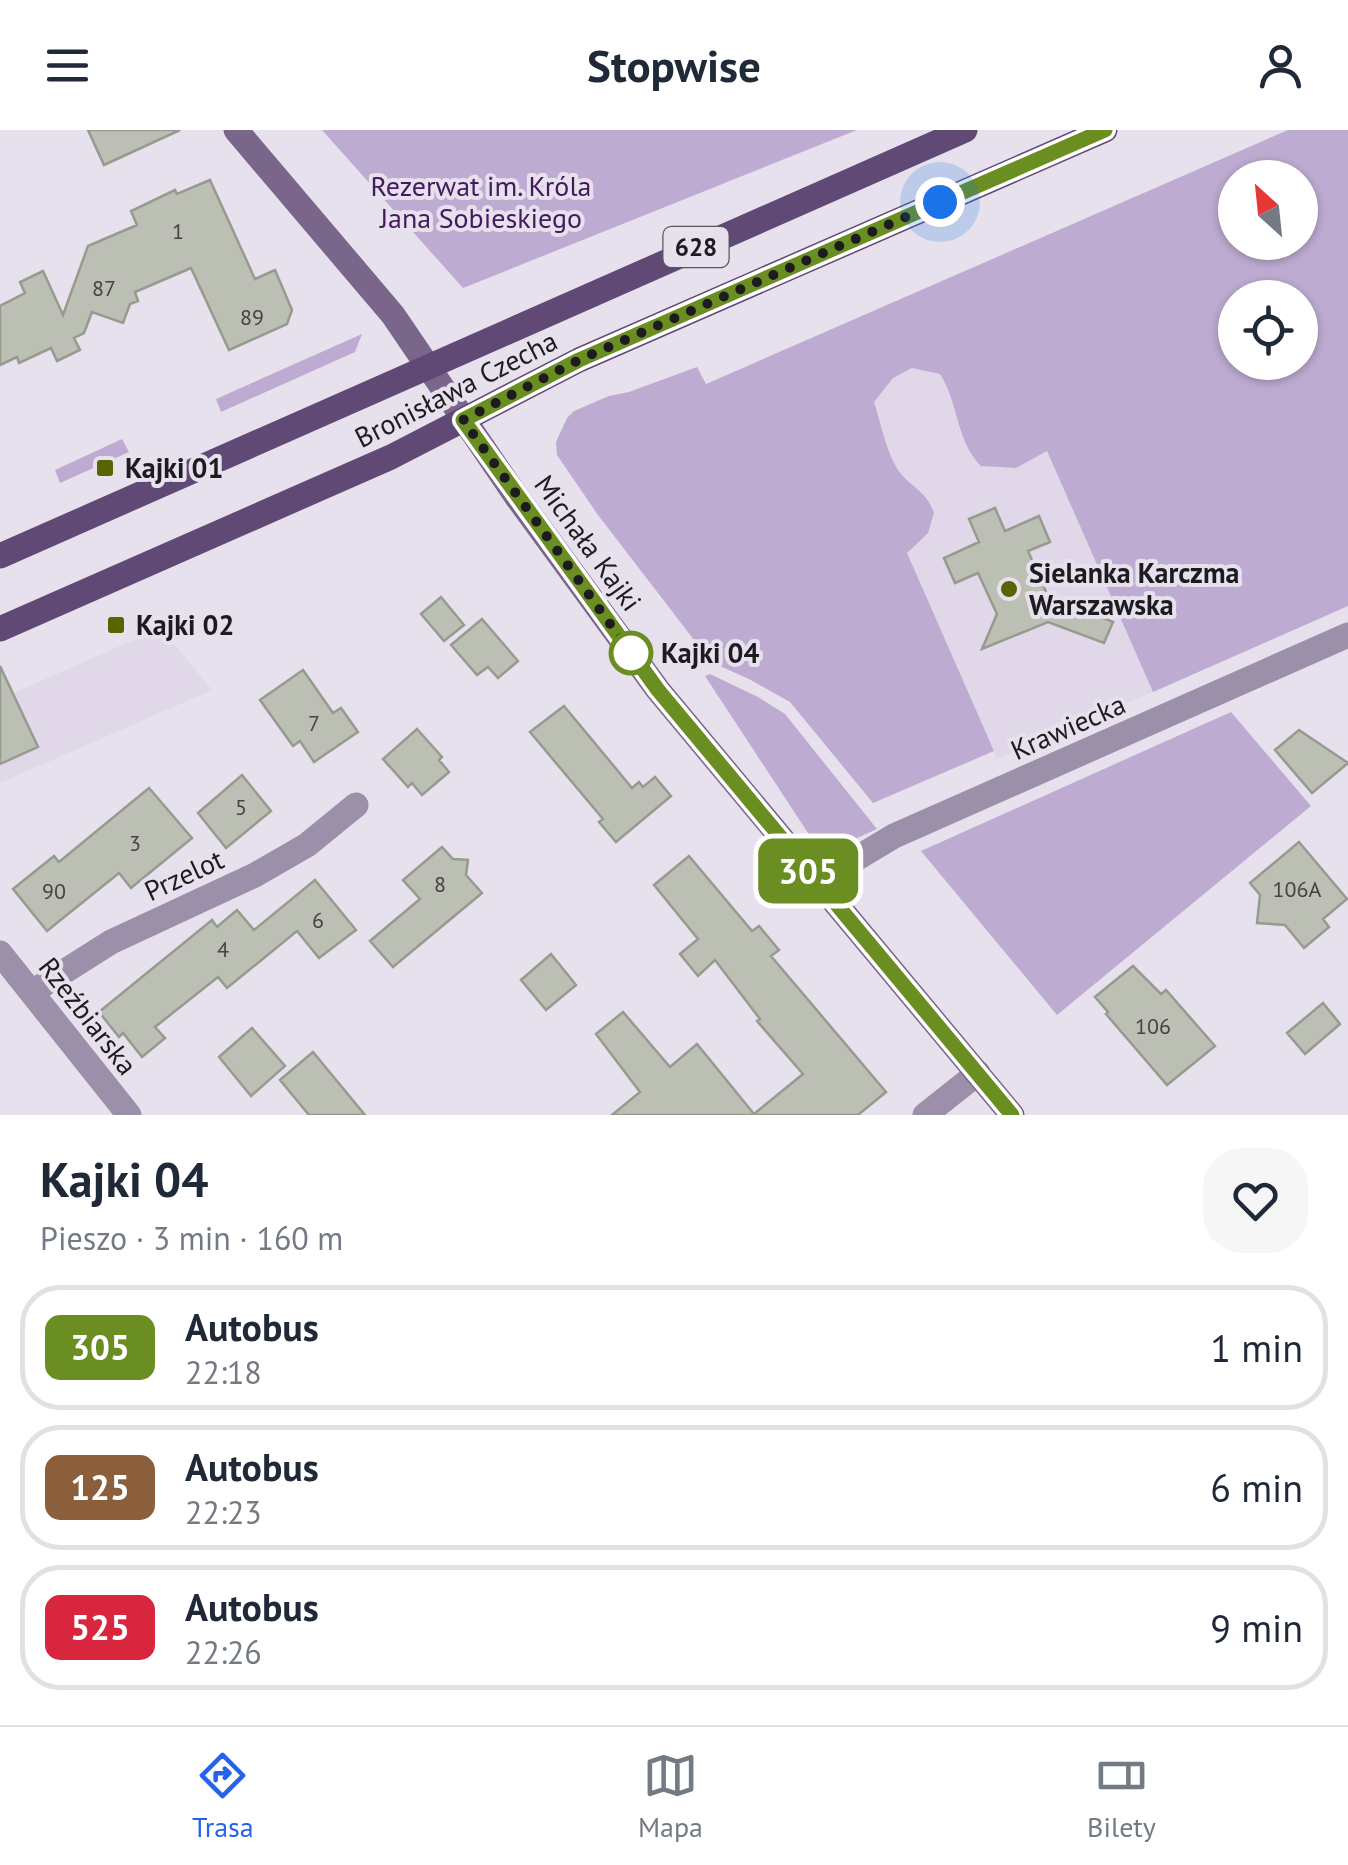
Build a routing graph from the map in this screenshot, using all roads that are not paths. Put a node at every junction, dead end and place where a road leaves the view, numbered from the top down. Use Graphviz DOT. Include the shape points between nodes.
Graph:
graph roads {
  1 [pos="236,130"];
  2 [pos="964,130"];
  3 [pos="1104,130"];
  4 [pos="428,366"];
  5 [pos="463,420"];
  6 [pos="0,556"];
  7 [pos="0,628"];
  8 [pos="1348,636"];
  9 [pos="356,805"];
  10 [pos="821,886"];
  11 [pos="0,953"];
  12 [pos="32,992"];
  13 [pos="978,1074"];
  14 [pos="129,1115"];
  15 [pos="925,1115"];
  16 [pos="1012,1115"];
  1 -- 4 [label="street, Michała Kajki"];
  2 -- 4 [label="main road, Bronisława Czecha / 628"];
  3 -- 5 [label="main road, Bronisława Czecha / 628" via="579,360"];
  4 -- 5 [label="street, Michała Kajki"];
  4 -- 6 [label="main road, Bronisława Czecha / 628"];
  5 -- 7 [label="main road, Bronisława Czecha / 628"];
  5 -- 10 [label="street, Michała Kajki" via="658,690"];
  8 -- 10 [label="street, Krawiecka" via="894,836"];
  9 -- 12 [label="street, Przelot" via="268,868 111,942"];
  10 -- 13 [label="street, Michała Kajki"];
  11 -- 12 [label="street, Rzeźbiarska"];
  12 -- 14 [label="street, Rzeźbiarska"];
  13 -- 15 [label="street"];
  13 -- 16 [label="street, Michała Kajki"];
}
